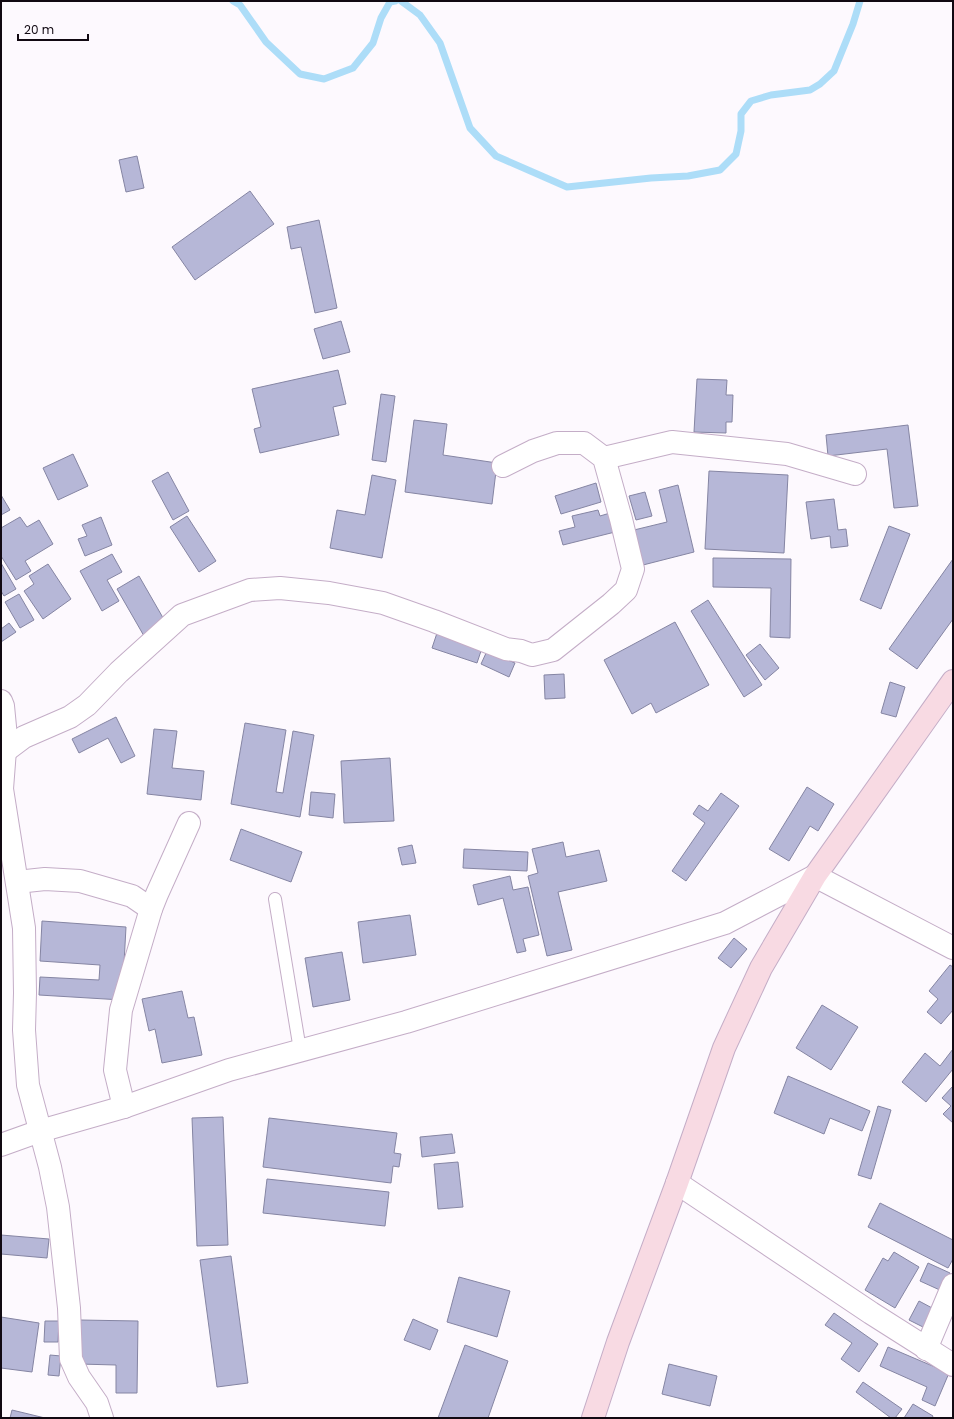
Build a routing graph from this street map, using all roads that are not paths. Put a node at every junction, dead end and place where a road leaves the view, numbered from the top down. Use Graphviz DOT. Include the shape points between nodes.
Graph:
graph roads {
  1 [pos="604,458"];
  2 [pos="503,466"];
  3 [pos="855,474"];
  4 [pos="953,681"];
  5 [pos="1,701"];
  6 [pos="4,752"];
  7 [pos="189,823"];
  8 [pos="815,876"];
  9 [pos="17,882"];
  10 [pos="275,899"];
  11 [pos="151,909"];
  12 [pos="953,948"];
  13 [pos="300,1050"];
  14 [pos="124,1107"];
  15 [pos="40,1131"];
  16 [pos="1,1145"];
  17 [pos="677,1183"];
  18 [pos="953,1285"];
  19 [pos="926,1349"];
  20 [pos="953,1365"];
  21 [pos="102,1418"];
  22 [pos="593,1418"];
  1 -- 2 [label="street" via="584,443 557,443 533,451"];
  1 -- 3 [label="street" via="672,442 787,454"];
  1 -- 6 [label="street" via="633,569 626,590 553,650 532,655 506,649 383,603 329,593 280,588 250,590 182,615 87,705 70,717 24,737"];
  4 -- 8 [label="main road"];
  5 -- 6 [label="street" via="6,737"];
  6 -- 9 [label="street" via="2,789"];
  7 -- 11 [label="street"];
  8 -- 12 [label="street"];
  8 -- 13 [label="street" via="725,922 421,1017"];
  8 -- 17 [label="main road" via="761,968 724,1048"];
  9 -- 11 [label="street" via="45,879 80,881 132,896"];
  9 -- 15 [label="street" via="24,928 24,1030 28,1085"];
  10 -- 13 [label="lane"];
  11 -- 14 [label="street" via="121,1010 115,1070"];
  13 -- 14 [label="street" via="228,1070"];
  14 -- 15 [label="street"];
  15 -- 16 [label="street"];
  15 -- 21 [label="street" via="58,1207 69,1308 71,1359 79,1377 97,1403"];
  17 -- 19 [label="street"];
  17 -- 22 [label="main road" via="618,1342"];
  18 -- 19 [label="street"];
  19 -- 20 [label="street"];
}
